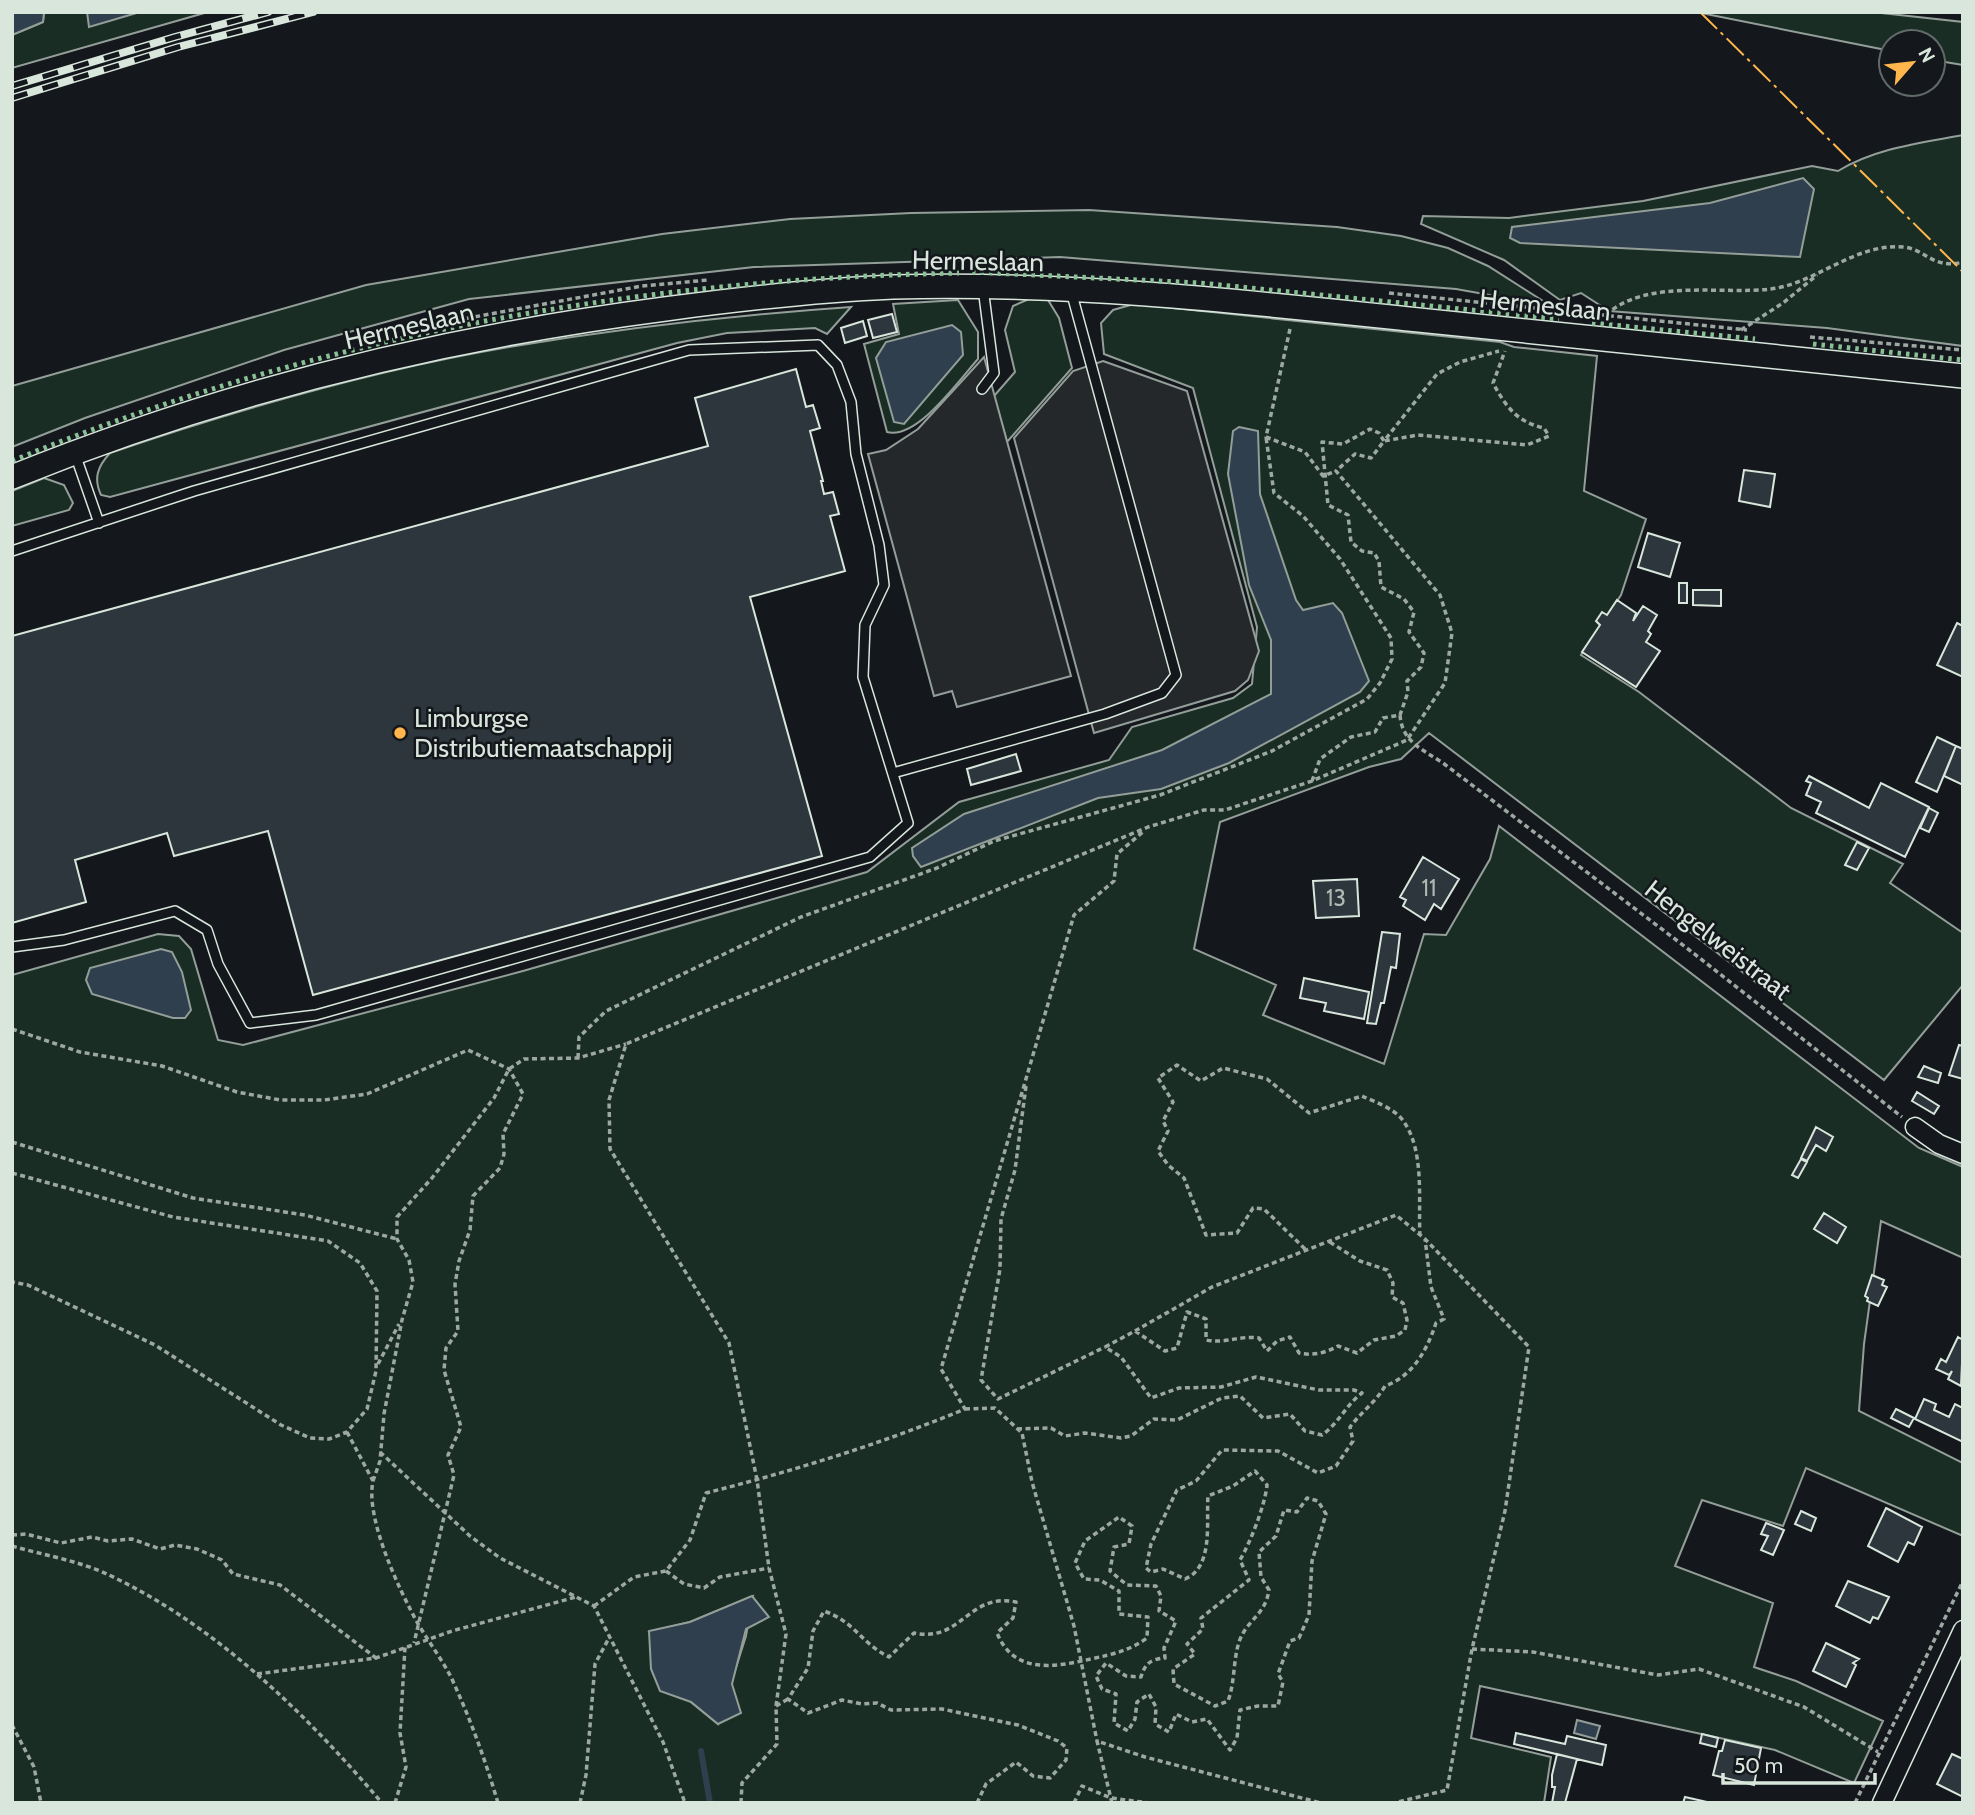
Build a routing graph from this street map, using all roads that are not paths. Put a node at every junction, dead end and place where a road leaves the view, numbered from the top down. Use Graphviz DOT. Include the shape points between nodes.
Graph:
graph roads {
  1 [pos="983,288"];
  2 [pos="1071,291"];
  3 [pos="1963,376"];
  4 [pos="982,389"];
  5 [pos="75,452"];
  6 [pos="12,478"];
  7 [pos="99,523"];
  8 [pos="12,551"];
  9 [pos="893,773"];
  10 [pos="12,947"];
  11 [pos="1915,1127"];
  12 [pos="1963,1154"];
  13 [pos="1963,1630"];
  14 [pos="1882,1803"];
  1 -- 2 [label="street, Hermeslaan"];
  1 -- 4 [label="lane" via="994,373"];
  1 -- 5 [label="street, Hermeslaan" via="892,287 745,298 466,339 206,407"];
  2 -- 3 [label="street, Hermeslaan" via="1188,296"];
  2 -- 9 [label="lane" via="1176,676 1162,693 1105,714"];
  5 -- 6 [label="street, Hermeslaan"];
  5 -- 7 [label="lane"];
  7 -- 8 [label="lane"];
  7 -- 9 [label="lane" via="194,491 689,350 818,345 837,365 851,402 856,454 879,545 884,585 865,625 863,677"];
  9 -- 10 [label="lane" via="908,823 870,857 316,1015 250,1023 218,964 206,930 175,911 64,940"];
  11 -- 12 [label="street"];
  13 -- 14 [label="street"];
}
